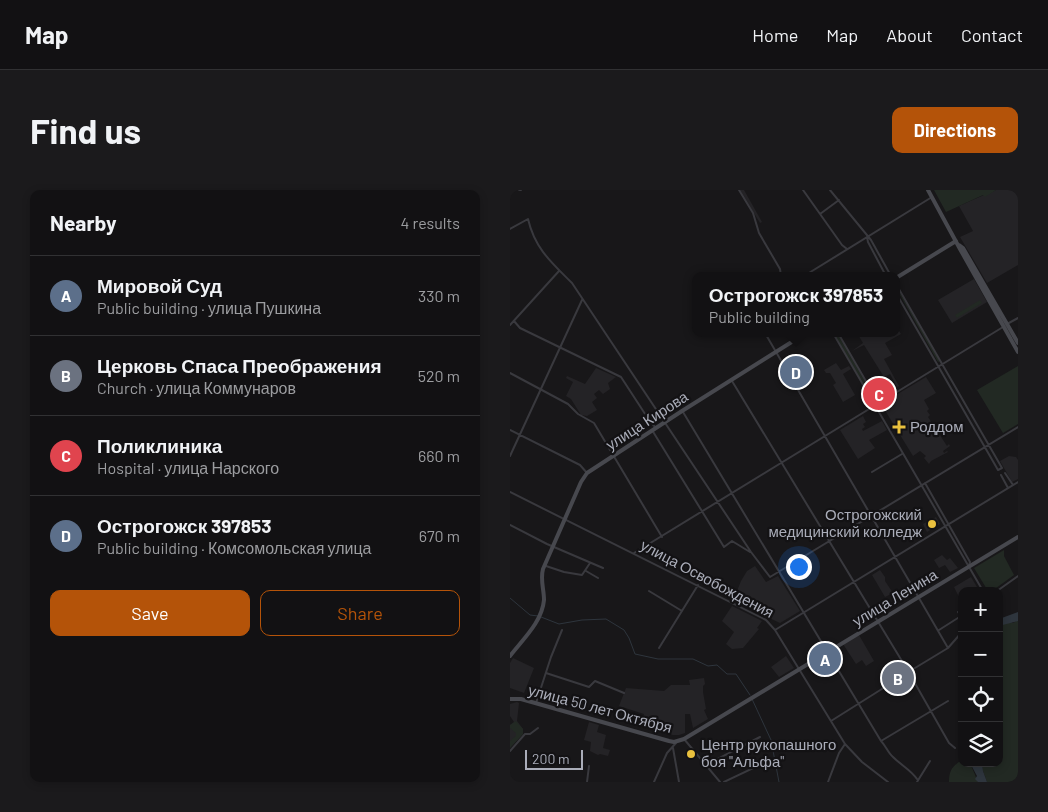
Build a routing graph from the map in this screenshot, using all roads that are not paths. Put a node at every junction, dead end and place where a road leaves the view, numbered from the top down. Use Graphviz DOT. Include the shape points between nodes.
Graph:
graph roads {
  1 [pos="739,190"];
  2 [pos="803,190"];
  3 [pos="830,190"];
  4 [pos="928,190"];
  5 [pos="932,197"];
  6 [pos="839,200"];
  7 [pos="820,214"];
  8 [pos="510,229"];
  9 [pos="867,237"];
  10 [pos="957,242"];
  11 [pos="847,249"];
  12 [pos="559,271"];
  13 [pos="780,272"];
  14 [pos="810,272"];
  15 [pos="884,272"];
  16 [pos="889,272"];
  17 [pos="900,276"];
  18 [pos="900,291"];
  19 [pos="582,298"];
  20 [pos="900,300"];
  21 [pos="1018,318"];
  22 [pos="514,321"];
  23 [pos="510,325"];
  24 [pos="1005,325"];
  25 [pos="767,337"];
  26 [pos="799,337"];
  27 [pos="834,337"];
  28 [pos="840,337"];
  29 [pos="1018,343"];
  30 [pos="559,346"];
  31 [pos="776,351"];
  32 [pos="1018,352"];
  33 [pos="942,363"];
  34 [pos="939,365"];
  35 [pos="510,373"];
  36 [pos="732,379"];
  37 [pos="540,388"];
  38 [pos="878,402"];
  39 [pos="874,404"];
  40 [pos="967,407"];
  41 [pos="964,409"];
  42 [pos="682,411"];
  43 [pos="665,422"];
  44 [pos="1018,427"];
  45 [pos="654,429"];
  46 [pos="510,430"];
  47 [pos="520,435"];
  48 [pos="825,436"];
  49 [pos="988,444"];
  50 [pos="985,447"];
  51 [pos="902,454"];
  52 [pos="510,456"];
  53 [pos="614,456"];
  54 [pos="781,463"];
  55 [pos="872,472"];
  56 [pos="587,473"];
  57 [pos="1005,473"];
  58 [pos="1001,475"];
  59 [pos="1018,482"];
  60 [pos="924,483"];
  61 [pos="921,485"];
  62 [pos="1012,485"];
  63 [pos="1008,488"];
  64 [pos="510,492"];
  65 [pos="732,494"];
  66 [pos="718,502"];
  67 [pos="702,512"];
  68 [pos="872,515"];
  69 [pos="565,519"];
  70 [pos="949,524"];
  71 [pos="510,525"];
  72 [pos="945,527"];
  73 [pos="662,537"];
  74 [pos="1018,537"];
  75 [pos="829,541"];
  76 [pos="554,546"];
  77 [pos="751,552"];
  78 [pos="634,553"];
  79 [pos="895,557"];
  80 [pos="590,563"];
  81 [pos="544,565"];
  82 [pos="969,566"];
  83 [pos="603,568"];
  84 [pos="586,571"];
  85 [pos="778,573"];
  86 [pos="1018,576"];
  87 [pos="598,578"];
  88 [pos="854,582"];
  89 [pos="698,585"];
  90 [pos="981,587"];
  91 [pos="1002,587"];
  92 [pos="649,591"];
  93 [pos="918,596"];
  94 [pos="682,611"];
  95 [pos="803,612"];
  96 [pos="958,618"];
  97 [pos="877,621"];
  98 [pos="562,630"];
  99 [pos="776,630"];
  100 [pos="938,631"];
  101 [pos="958,637"];
  102 [pos="659,648"];
  103 [pos="948,648"];
  104 [pos="827,651"];
  105 [pos="511,654"];
  106 [pos="799,668"];
  107 [pos="546,673"];
  108 [pos="909,675"];
  109 [pos="624,692"];
  110 [pos="511,698"];
  111 [pos="948,701"];
  112 [pos="536,703"];
  113 [pos="858,704"];
  114 [pos="930,711"];
  115 [pos="831,721"];
  116 [pos="538,728"];
  117 [pos="760,737"];
  118 [pos="682,739"];
  119 [pos="881,741"];
  120 [pos="672,743"];
  121 [pos="845,744"];
  122 [pos="955,748"];
  123 [pos="510,751"];
  124 [pos="930,761"];
  125 [pos="766,762"];
  126 [pos="706,765"];
  127 [pos="589,766"];
  128 [pos="881,778"];
  129 [pos="917,781"];
  130 [pos="588,782"];
  131 [pos="654,782"];
  132 [pos="679,782"];
  133 [pos="720,782"];
  134 [pos="724,782"];
  135 [pos="828,782"];
  136 [pos="879,782"];
  137 [pos="888,782"];
  1 -- 13 [label="street"];
  2 -- 7 [label="street"];
  3 -- 6 [label="street"];
  4 -- 5 [label="main road"];
  5 -- 9 [label="street"];
  5 -- 10 [label="main road"];
  6 -- 7 [label="street"];
  6 -- 9 [label="street"];
  7 -- 11 [label="street"];
  8 -- 12 [label="street" via="528,220 534,240"];
  9 -- 11 [label="street"];
  9 -- 15 [label="street"];
  9 -- 16 [label="street"];
  10 -- 17 [label="main road"];
  10 -- 24 [label="main road"];
  11 -- 14 [label="street"];
  12 -- 19 [label="street"];
  12 -- 22 [label="street"];
  18 -- 33 [label="street"];
  19 -- 30 [label="street"];
  19 -- 43 [label="street"];
  20 -- 34 [label="street"];
  21 -- 24 [label="street"];
  22 -- 23 [label="street"];
  22 -- 30 [label="street" via="520,328"];
  24 -- 29 [label="main road"];
  24 -- 32 [label="main road"];
  24 -- 33 [label="street"];
  25 -- 31 [label="street"];
  26 -- 31 [label="main road, улица Кирова"];
  27 -- 39 [label="street"];
  28 -- 38 [label="street"];
  30 -- 37 [label="street"];
  30 -- 45 [label="street" via="621,377"];
  31 -- 36 [label="main road, улица Кирова"];
  31 -- 48 [label="street"];
  33 -- 34 [label="street"];
  33 -- 40 [label="street"];
  34 -- 38 [label="street"];
  34 -- 41 [label="street"];
  35 -- 37 [label="street"];
  36 -- 42 [label="main road, улица Кирова"];
  36 -- 54 [label="street"];
  37 -- 47 [label="street"];
  37 -- 53 [label="street" via="592,420"];
  38 -- 39 [label="street"];
  39 -- 48 [label="street"];
  39 -- 51 [label="street"];
  40 -- 41 [label="street"];
  40 -- 49 [label="street"];
  41 -- 50 [label="street"];
  42 -- 43 [label="main road, улица Кирова"];
  42 -- 65 [label="street"];
  43 -- 45 [label="main road, улица Кирова"];
  43 -- 66 [label="street"];
  44 -- 49 [label="street"];
  45 -- 53 [label="main road, улица Кирова"];
  45 -- 67 [label="street"];
  46 -- 47 [label="street"];
  47 -- 52 [label="street"];
  47 -- 56 [label="street" via="580,465"];
  48 -- 54 [label="street"];
  48 -- 68 [label="street"];
  49 -- 50 [label="street"];
  49 -- 50 [label="street" via="1002,468 998,470"];
  50 -- 60 [label="street"];
  51 -- 55 [label="street"];
  51 -- 61 [label="street"];
  53 -- 56 [label="main road, улица Кирова"];
  53 -- 73 [label="street"];
  54 -- 65 [label="street"];
  54 -- 75 [label="street"];
  56 -- 69 [label="main road, улица Кирова"];
  57 -- 62 [label="street"];
  58 -- 63 [label="street"];
  59 -- 62 [label="street"];
  60 -- 61 [label="street"];
  60 -- 70 [label="street"];
  61 -- 68 [label="street"];
  61 -- 72 [label="street"];
  62 -- 63 [label="street"];
  63 -- 70 [label="street"];
  64 -- 69 [label="street, улица Освобождения"];
  65 -- 66 [label="street"];
  65 -- 85 [label="street"];
  66 -- 67 [label="street"];
  66 -- 77 [label="street"];
  67 -- 73 [label="street"];
  67 -- 77 [label="street" via="724,547 732,541"];
  68 -- 75 [label="street"];
  68 -- 79 [label="street"];
  69 -- 76 [label="main road, улица Кирова"];
  69 -- 78 [label="street, улица Освобождения"];
  70 -- 72 [label="street"];
  70 -- 82 [label="street" via="970,562"];
  71 -- 76 [label="street"];
  72 -- 79 [label="street"];
  72 -- 82 [label="street"];
  73 -- 78 [label="street"];
  74 -- 82 [label="main road, улица Ленина"];
  75 -- 85 [label="street"];
  75 -- 88 [label="street"];
  76 -- 80 [label="street"];
  76 -- 81 [label="main road, улица Кирова"];
  77 -- 85 [label="street" via="769,577"];
  78 -- 89 [label="street, улица Освобождения"];
  79 -- 88 [label="street"];
  79 -- 93 [label="street"];
  80 -- 83 [label="street"];
  80 -- 84 [label="street"];
  81 -- 84 [label="street" via="582,575"];
  81 -- 105 [label="main road, улица Кирова" via="541,612"];
  82 -- 90 [label="street"];
  82 -- 93 [label="main road, улица Ленина"];
  84 -- 87 [label="street"];
  85 -- 95 [label="street"];
  86 -- 91 [label="street"];
  88 -- 95 [label="street"];
  88 -- 97 [label="street"];
  89 -- 94 [label="street"];
  89 -- 99 [label="street, улица Освобождения" via="766,620"];
  92 -- 94 [label="street"];
  93 -- 97 [label="main road, улица Ленина"];
  93 -- 100 [label="street"];
  94 -- 102 [label="street"];
  95 -- 99 [label="street"];
  95 -- 104 [label="street"];
  96 -- 100 [label="street"];
  97 -- 104 [label="main road, улица Ленина"];
  97 -- 108 [label="street"];
  98 -- 107 [label="street"];
  99 -- 106 [label="street, улица Освобождения"];
  100 -- 103 [label="street"];
  101 -- 103 [label="street"];
  103 -- 108 [label="street" via="910,671"];
  104 -- 106 [label="main road, улица Ленина"];
  104 -- 113 [label="street"];
  106 -- 115 [label="street, улица Освобождения"];
  106 -- 118 [label="main road, улица Ленина"];
  107 -- 109 [label="street" via="589,687 595,681"];
  107 -- 112 [label="street"];
  108 -- 113 [label="street" via="904,684 897,686 893,682"];
  108 -- 114 [label="street"];
  110 -- 112 [label="main road, улица 50 лет Октября"];
  111 -- 114 [label="street"];
  112 -- 120 [label="main road, улица 50 лет Октября"];
  113 -- 115 [label="street"];
  113 -- 119 [label="street"];
  114 -- 119 [label="street"];
  114 -- 122 [label="street"];
  115 -- 121 [label="street, улица Освобождения"];
  116 -- 123 [label="street" via="525,734"];
  117 -- 126 [label="street"];
  118 -- 120 [label="main road, улица 50 лет Октября"];
  118 -- 126 [label="street"];
  119 -- 129 [label="street" via="892,757 914,774"];
  120 -- 131 [label="street"];
  120 -- 132 [label="street"];
  121 -- 128 [label="street, улица Освобождения"];
  121 -- 135 [label="street"];
  124 -- 129 [label="street"];
  125 -- 134 [label="street"];
  126 -- 133 [label="street"];
  127 -- 130 [label="street"];
  128 -- 136 [label="street"];
  128 -- 137 [label="street, улица Освобождения"];
}
